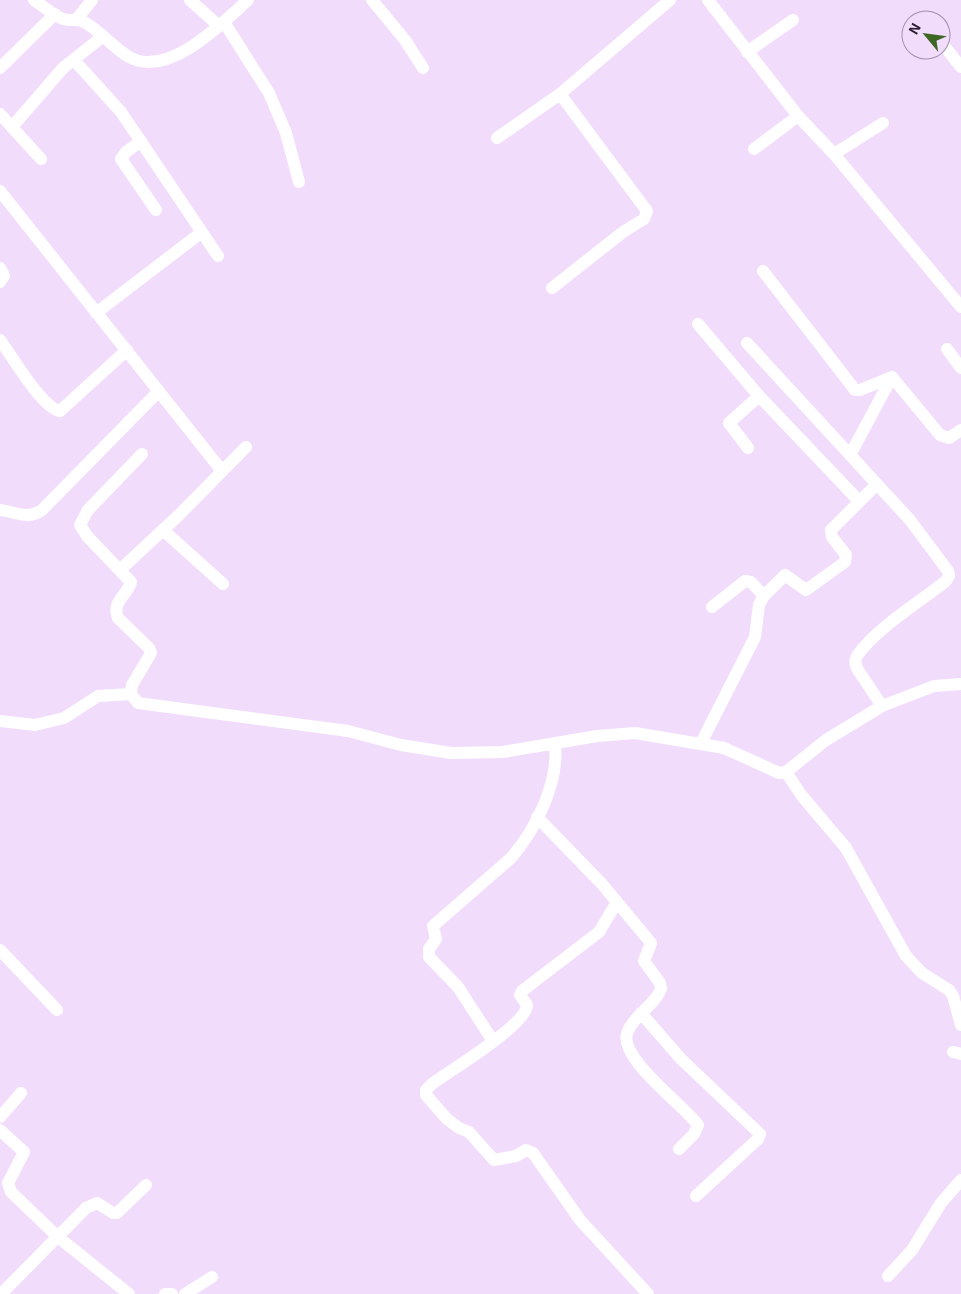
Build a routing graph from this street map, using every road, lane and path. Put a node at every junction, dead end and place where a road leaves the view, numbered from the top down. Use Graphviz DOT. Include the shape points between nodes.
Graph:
graph roads {
  1 [pos="34,0"];
  2 [pos="92,0"];
  3 [pos="190,0"];
  4 [pos="248,0"];
  5 [pos="372,0"];
  6 [pos="670,0"];
  7 [pos="708,0"];
  8 [pos="55,14"];
  9 [pos="76,20"];
  10 [pos="793,20"];
  11 [pos="222,24"];
  12 [pos="102,37"];
  13 [pos="747,52"];
  14 [pos="951,54"];
  15 [pos="74,60"];
  16 [pos="961,67"];
  17 [pos="0,68"];
  18 [pos="423,68"];
  19 [pos="560,94"];
  20 [pos="0,114"];
  21 [pos="798,116"];
  22 [pos="883,123"];
  23 [pos="12,127"];
  24 [pos="497,138"];
  25 [pos="141,141"];
  26 [pos="754,149"];
  27 [pos="834,154"];
  28 [pos="41,159"];
  29 [pos="299,182"];
  30 [pos="0,191"];
  31 [pos="156,210"];
  32 [pos="202,232"];
  33 [pos="218,256"];
  34 [pos="0,268"];
  35 [pos="763,271"];
  36 [pos="0,282"];
  37 [pos="552,288"];
  38 [pos="961,307"];
  39 [pos="96,312"];
  40 [pos="698,324"];
  41 [pos="0,340"];
  42 [pos="747,343"];
  43 [pos="947,349"];
  44 [pos="127,350"];
  45 [pos="961,368"];
  46 [pos="889,378"];
  47 [pos="158,392"];
  48 [pos="759,396"];
  49 [pos="961,430"];
  50 [pos="246,447"];
  51 [pos="748,448"];
  52 [pos="142,454"];
  53 [pos="850,455"];
  54 [pos="222,471"];
  55 [pos="877,484"];
  56 [pos="859,502"];
  57 [pos="0,510"];
  58 [pos="163,530"];
  59 [pos="121,569"];
  60 [pos="223,584"];
  61 [pos="764,596"];
  62 [pos="712,607"];
  63 [pos="961,684"];
  64 [pos="131,694"];
  65 [pos="882,706"];
  66 [pos="0,721"];
  67 [pos="701,743"];
  68 [pos="555,744"];
  69 [pos="786,772"];
  70 [pos="538,817"];
  71 [pos="617,902"];
  72 [pos="0,950"];
  73 [pos="57,1010"];
  74 [pos="641,1013"];
  75 [pos="961,1025"];
  76 [pos="493,1041"];
  77 [pos="20,1093"];
  78 [pos="0,1117"];
  79 [pos="0,1130"];
  80 [pos="680,1149"];
  81 [pos="961,1180"];
  82 [pos="146,1185"];
  83 [pos="696,1196"];
  84 [pos="58,1237"];
  85 [pos="888,1276"];
  86 [pos="212,1277"];
  87 [pos="1,1294"];
  88 [pos="129,1294"];
  89 [pos="165,1294"];
  90 [pos="172,1294"];
  91 [pos="185,1294"];
  92 [pos="648,1294"];
  1 -- 8 [label="street"];
  2 -- 9 [label="street"];
  3 -- 11 [label="street"];
  4 -- 11 [label="street"];
  5 -- 18 [label="street"];
  6 -- 19 [label="street"];
  7 -- 13 [label="street"];
  8 -- 9 [label="street"];
  8 -- 17 [label="street"];
  9 -- 12 [label="street" via="87,24"];
  10 -- 13 [label="street"];
  11 -- 12 [label="street" via="178,54 150,63 129,57"];
  11 -- 29 [label="street" via="269,93 286,133"];
  12 -- 15 [label="street"];
  13 -- 21 [label="street"];
  14 -- 16 [label="street"];
  15 -- 23 [label="street" via="63,68"];
  15 -- 25 [label="street" via="121,112"];
  19 -- 24 [label="street"];
  19 -- 37 [label="street" via="647,211 644,219"];
  20 -- 23 [label="street"];
  21 -- 26 [label="street"];
  21 -- 27 [label="street"];
  22 -- 27 [label="street"];
  23 -- 28 [label="street"];
  25 -- 31 [label="street" via="121,159"];
  25 -- 32 [label="street"];
  27 -- 38 [label="street"];
  30 -- 39 [label="street"];
  32 -- 33 [label="street"];
  32 -- 39 [label="street"];
  34 -- 36 [label="street" via="4,276"];
  35 -- 46 [label="street" via="855,390"];
  39 -- 44 [label="street"];
  40 -- 48 [label="street"];
  41 -- 44 [label="street" via="44,400 60,411"];
  42 -- 53 [label="street"];
  43 -- 45 [label="street"];
  44 -- 47 [label="street"];
  46 -- 49 [label="street" via="895,379 940,435 949,438"];
  46 -- 53 [label="street"];
  47 -- 54 [label="street"];
  47 -- 57 [label="street" via="34,516"];
  48 -- 51 [label="street" via="729,423"];
  48 -- 56 [label="street"];
  50 -- 54 [label="street"];
  52 -- 59 [label="street" via="88,510 80,525"];
  53 -- 55 [label="street"];
  54 -- 58 [label="street"];
  55 -- 56 [label="street"];
  55 -- 65 [label="street" via="910,520 946,567 949,576 877,635 856,657 858,670"];
  56 -- 61 [label="street" via="831,530 832,538 846,555 845,562 806,590 785,575"];
  58 -- 59 [label="street"];
  58 -- 60 [label="street"];
  59 -- 64 [label="street" via="132,582 115,612 150,648 151,653 132,686"];
  61 -- 62 [label="street" via="745,581"];
  61 -- 67 [label="street" via="755,637"];
  63 -- 65 [label="street" via="934,686"];
  64 -- 66 [label="street" via="98,696 64,718 36,725"];
  64 -- 68 [label="street" via="138,702 147,705 348,731 401,745 450,753 503,752"];
  65 -- 69 [label="street" via="826,740"];
  67 -- 68 [label="street" via="635,733"];
  67 -- 69 [label="street" via="724,748 779,773"];
  68 -- 70 [label="street" via="555,769"];
  69 -- 75 [label="street" via="846,848 906,956 915,968 949,990"];
  70 -- 71 [label="street"];
  70 -- 76 [label="street" via="522,846 511,858 433,926 436,939 428,952 432,960 458,987"];
  71 -- 74 [label="street" via="651,942 644,961 662,986 660,993"];
  71 -- 76 [label="street" via="599,932 522,991 520,995 527,1009"];
  72 -- 73 [label="street"];
  74 -- 80 [label="street" via="626,1033 628,1049 698,1125"];
  74 -- 83 [label="street" via="722,1101 760,1134"];
  76 -- 92 [label="street" via="432,1084 426,1095 447,1119 470,1132 494,1160 516,1156 526,1150 533,1153 580,1220"];
  77 -- 78 [label="street"];
  79 -- 84 [label="street" via="24,1152 8,1187"];
  81 -- 85 [label="street" via="941,1203 912,1250"];
  82 -- 84 [label="street" via="117,1213 93,1204"];
  84 -- 87 [label="street"];
  84 -- 88 [label="street"];
  86 -- 91 [label="street"];
  89 -- 90 [label="street"];
}
